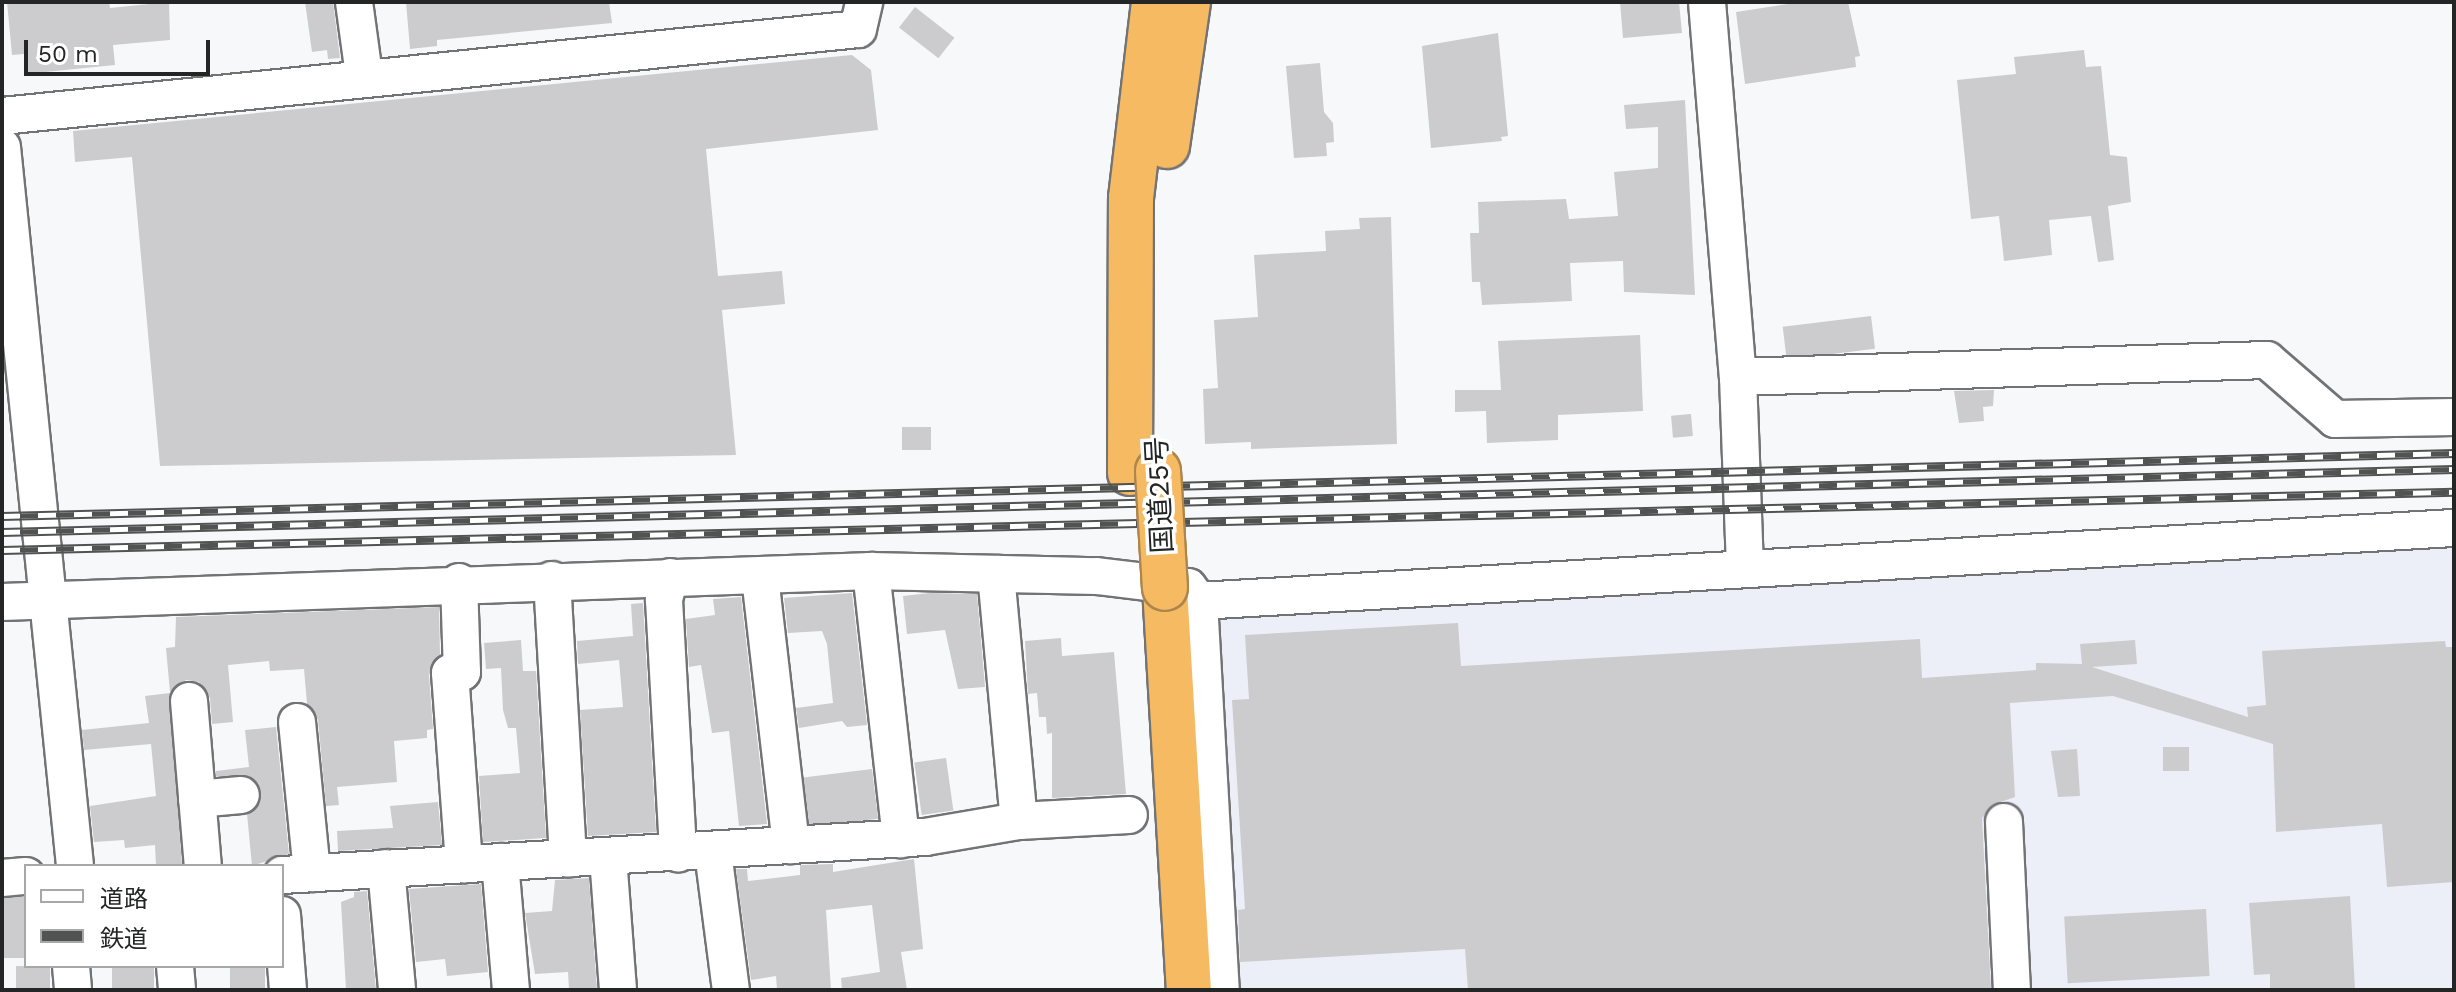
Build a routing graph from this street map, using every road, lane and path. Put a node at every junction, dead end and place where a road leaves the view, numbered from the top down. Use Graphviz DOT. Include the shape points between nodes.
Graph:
graph roads {
  1 [pos="354,2"];
  2 [pos="864,2"];
  3 [pos="1131,2"];
  4 [pos="1154,2"];
  5 [pos="1188,2"];
  6 [pos="1208,2"];
  7 [pos="1707,2"];
  8 [pos="1178,65"];
  9 [pos="364,75"];
  10 [pos="1143,94"];
  11 [pos="2,116"];
  12 [pos="2,165"];
  13 [pos="1738,377"];
  14 [pos="2454,417"];
  15 [pos="1144,472"];
  16 [pos="2454,528"];
  17 [pos="1745,566"];
  18 [pos="871,571"];
  19 [pos="996,574"];
  20 [pos="670,577"];
  21 [pos="760,577"];
  22 [pos="552,580"];
  23 [pos="459,582"];
  24 [pos="1167,593"];
  25 [pos="2,602"];
  26 [pos="52,602"];
  27 [pos="189,701"];
  28 [pos="297,722"];
  29 [pos="241,795"];
  30 [pos="197,799"];
  31 [pos="1129,815"];
  32 [pos="1019,821"];
  33 [pos="2004,822"];
  34 [pos="901,839"];
  35 [pos="791,845"];
  36 [pos="713,852"];
  37 [pos="678,854"];
  38 [pos="608,857"];
  39 [pos="568,859"];
  40 [pos="500,862"];
  41 [pos="75,864"];
  42 [pos="203,864"];
  43 [pos="464,864"];
  44 [pos="386,868"];
  45 [pos="297,874"];
  46 [pos="24,876"];
  47 [pos="2,878"];
  48 [pos="284,940"];
  49 [pos="71,968"];
  50 [pos="175,968"];
  51 [pos="73,990"];
  52 [pos="177,990"];
  53 [pos="288,990"];
  54 [pos="397,990"];
  55 [pos="511,990"];
  56 [pos="618,990"];
  57 [pos="731,990"];
  58 [pos="1161,990"];
  59 [pos="1189,990"];
  60 [pos="1221,990"];
  61 [pos="2012,990"];
  1 -- 9 [label="street"];
  2 -- 9 [label="street" via="858,29"];
  3 -- 10 [label="highway" via="1125,51"];
  4 -- 10 [label="highway, 国道25号"];
  5 -- 8 [label="highway, 国道25号"];
  6 -- 8 [label="highway" via="1198,54"];
  7 -- 13 [label="street"];
  8 -- 15 [label="highway, 国道25号" via="1155,227"];
  9 -- 11 [label="street"];
  10 -- 15 [label="highway, 国道25号" via="1131,198"];
  12 -- 26 [label="street" via="39,531"];
  13 -- 14 [label="street" via="2267,360 2335,419"];
  13 -- 17 [label="street"];
  15 -- 24 [label="highway, 国道25号, bridge"];
  16 -- 17 [label="street"];
  17 -- 24 [label="street"];
  18 -- 19 [label="street"];
  18 -- 21 [label="street"];
  18 -- 34 [label="street"];
  19 -- 24 [label="street" via="1097,576 1188,587"];
  19 -- 32 [label="street"];
  20 -- 21 [label="street"];
  20 -- 22 [label="street"];
  20 -- 37 [label="street" via="664,600"];
  21 -- 35 [label="street"];
  22 -- 23 [label="street"];
  22 -- 39 [label="street"];
  23 -- 26 [label="street"];
  23 -- 43 [label="street" via="462,672 450,673"];
  24 -- 58 [label="highway, 国道25号"];
  24 -- 59 [label="highway, 国道25号"];
  24 -- 60 [label="street"];
  25 -- 26 [label="street"];
  26 -- 41 [label="street"];
  27 -- 30 [label="street"];
  28 -- 45 [label="street"];
  29 -- 30 [label="street"];
  30 -- 42 [label="street"];
  31 -- 32 [label="street"];
  32 -- 34 [label="street"];
  33 -- 61 [label="street"];
  34 -- 35 [label="street"];
  35 -- 36 [label="street"];
  36 -- 37 [label="street"];
  36 -- 57 [label="street"];
  37 -- 38 [label="street"];
  38 -- 39 [label="street"];
  38 -- 56 [label="street"];
  39 -- 40 [label="street"];
  40 -- 43 [label="street"];
  40 -- 55 [label="street"];
  43 -- 44 [label="street"];
  44 -- 45 [label="street"];
  44 -- 54 [label="street"];
  46 -- 47 [label="street"];
  48 -- 53 [label="street"];
  49 -- 51 [label="street"];
  50 -- 52 [label="street"];
}
